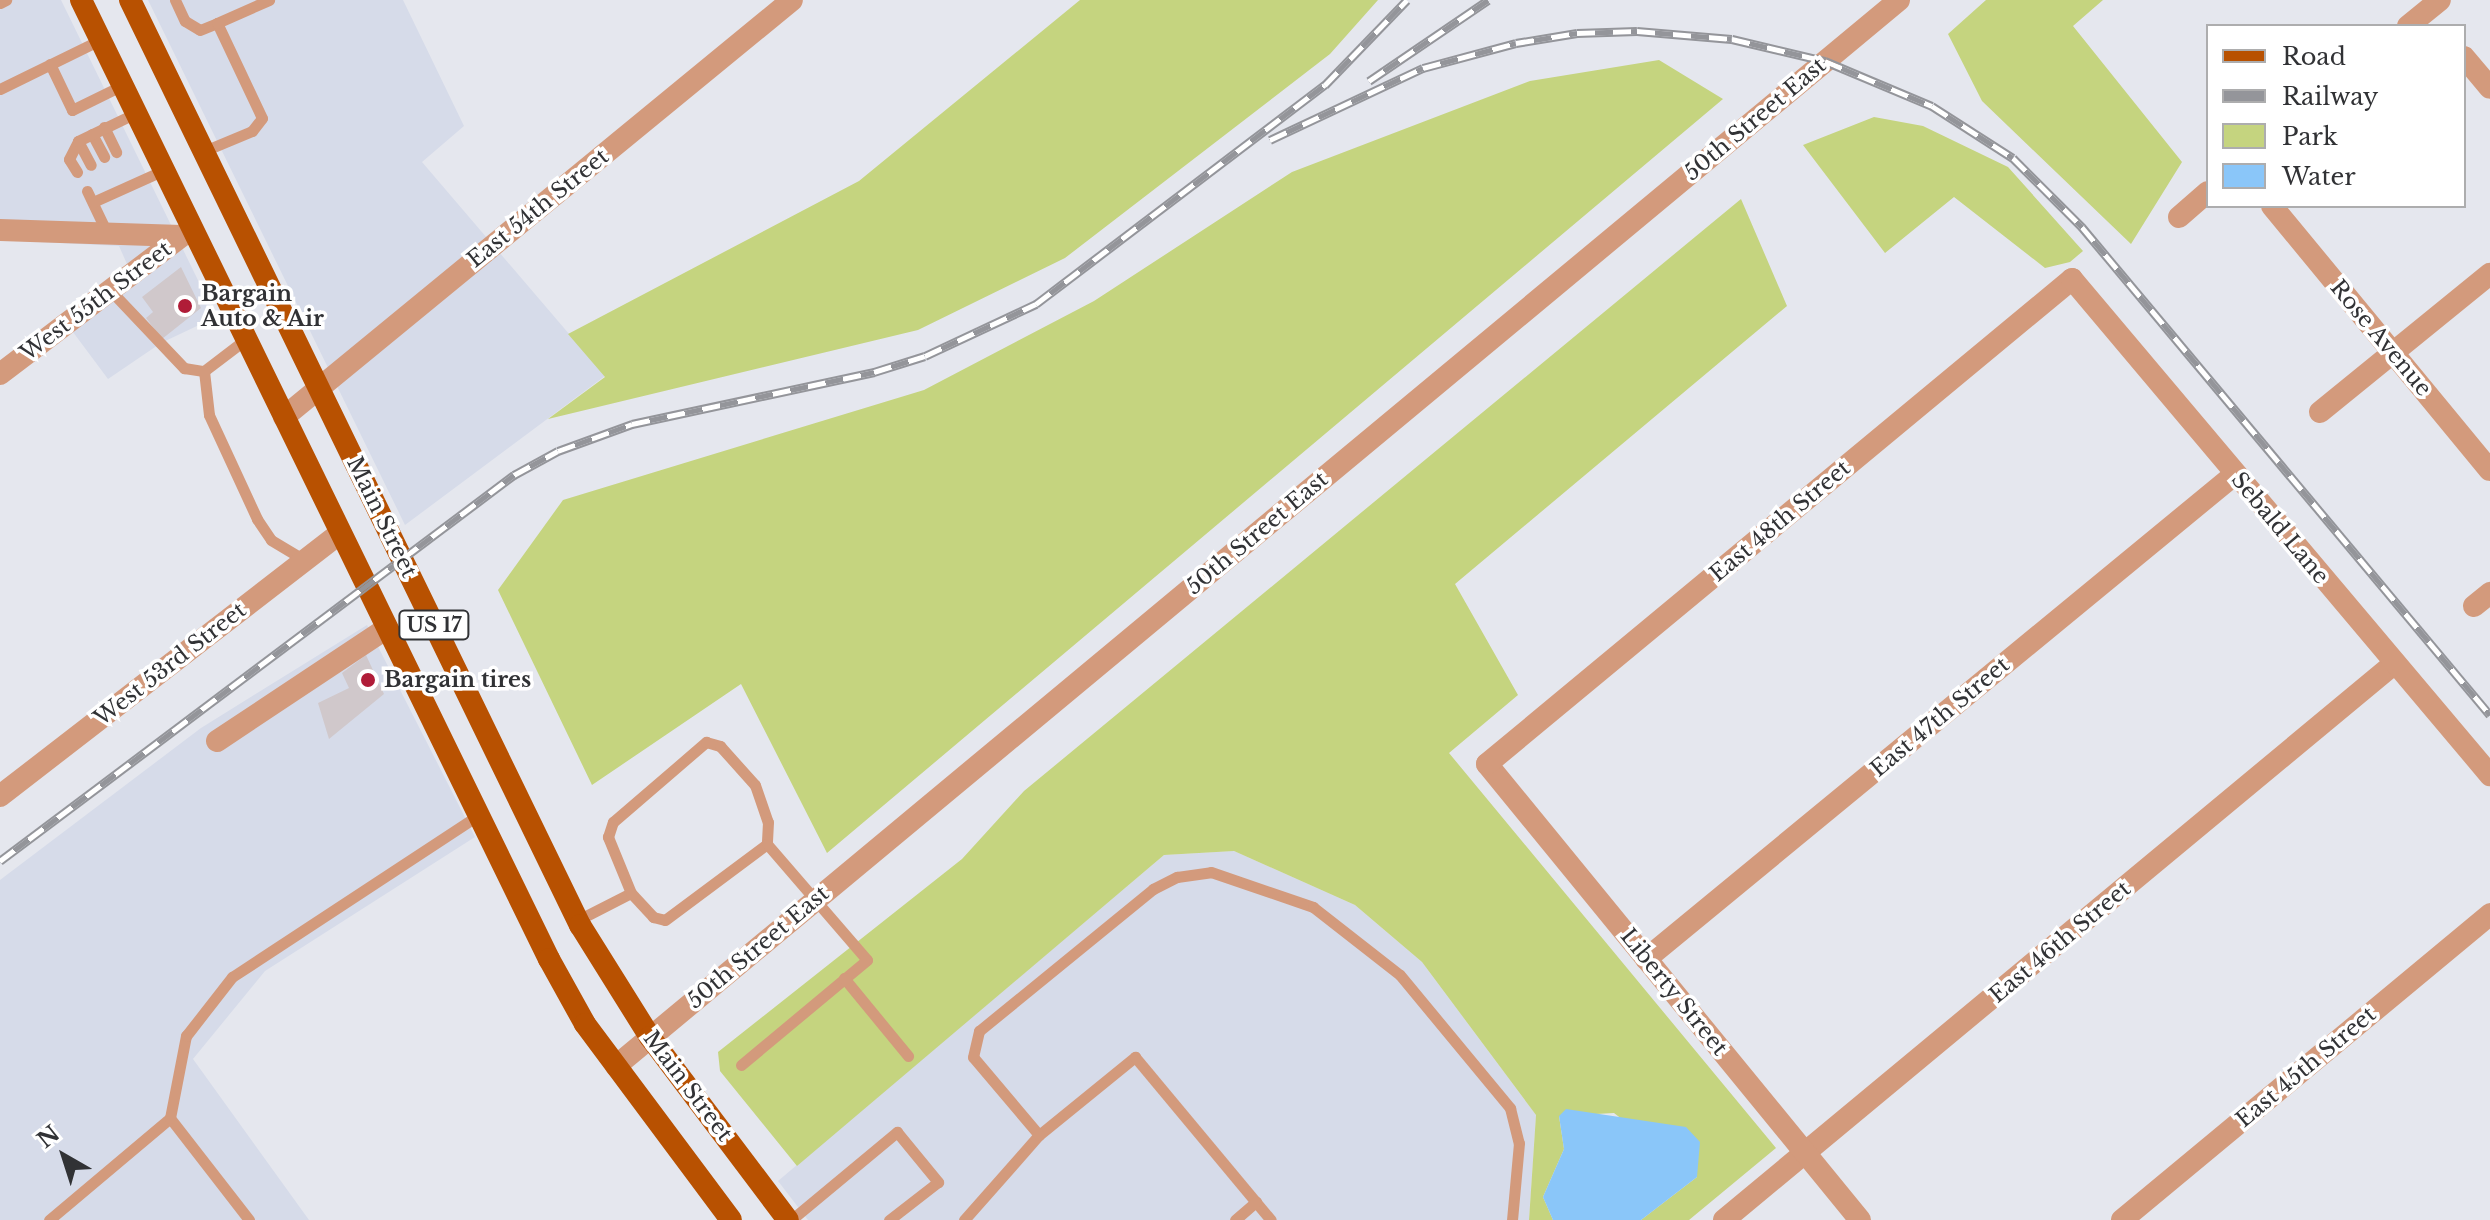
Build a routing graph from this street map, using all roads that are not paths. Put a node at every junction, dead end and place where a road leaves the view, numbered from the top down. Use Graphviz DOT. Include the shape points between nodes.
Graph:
graph roads {
  1 [pos="6,0"];
  2 [pos="81,0"];
  3 [pos="175,0"];
  4 [pos="269,0"];
  5 [pos="792,0"];
  6 [pos="1899,0"];
  7 [pos="137,2"];
  8 [pos="0,3"];
  9 [pos="217,23"];
  10 [pos="100,40"];
  11 [pos="2466,59"];
  12 [pos="50,64"];
  13 [pos="123,85"];
  14 [pos="2490,88"];
  15 [pos="0,89"];
  16 [pos="136,113"];
  17 [pos="104,127"];
  18 [pos="92,134"];
  19 [pos="78,141"];
  20 [pos="204,151"];
  21 [pos="116,152"];
  22 [pos="104,157"];
  23 [pos="91,165"];
  24 [pos="164,170"];
  25 [pos="125,171"];
  26 [pos="77,172"];
  27 [pos="114,177"];
  28 [pos="100,183"];
  29 [pos="132,184"];
  30 [pos="120,190"];
  31 [pos="87,191"];
  32 [pos="2206,194"];
  33 [pos="107,196"];
  34 [pos="93,202"];
  35 [pos="2274,208"];
  36 [pos="2179,217"];
  37 [pos="0,230"];
  38 [pos="187,232"];
  39 [pos="108,234"];
  40 [pos="2490,274"];
  41 [pos="2072,279"];
  42 [pos="110,290"];
  43 [pos="246,339"];
  44 [pos="2393,353"];
  45 [pos="204,371"];
  46 [pos="0,374"];
  47 [pos="320,387"];
  48 [pos="2320,412"];
  49 [pos="284,417"];
  50 [pos="2490,470"];
  51 [pos="2234,475"];
  52 [pos="340,533"];
  53 [pos="304,560"];
  54 [pos="387,628"];
  55 [pos="2395,663"];
  56 [pos="217,741"];
  57 [pos="1487,764"];
  58 [pos="2490,775"];
  59 [pos="0,796"];
  60 [pos="477,816"];
  61 [pos="767,844"];
  62 [pos="631,893"];
  63 [pos="814,901"];
  64 [pos="2490,914"];
  65 [pos="578,920"];
  66 [pos="1646,959"];
  67 [pos="844,978"];
  68 [pos="650,1037"];
  69 [pos="908,1056"];
  70 [pos="741,1065"];
  71 [pos="616,1066"];
  72 [pos="170,1118"];
  73 [pos="1039,1135"];
  74 [pos="1806,1153"];
  75 [pos="1256,1202"];
  76 [pos="49,1220"];
  77 [pos="249,1220"];
  78 [pos="731,1220"];
  79 [pos="789,1220"];
  80 [pos="889,1220"];
  81 [pos="964,1220"];
  82 [pos="1235,1220"];
  83 [pos="1271,1220"];
  84 [pos="1512,1220"];
  85 [pos="1724,1220"];
  86 [pos="1860,1220"];
  87 [pos="2122,1220"];
  1 -- 8 [label="lane"];
  2 -- 10 [label="main road, Main Street / US 17"];
  3 -- 9 [label="lane" via="185,21 200,30"];
  4 -- 9 [label="lane"];
  5 -- 47 [label="street, East 54th Street"];
  6 -- 63 [label="street, 50th Street East"];
  7 -- 20 [label="main road, Main Street / US 17"];
  9 -- 20 [label="lane" via="262,118 252,131"];
  10 -- 12 [label="lane"];
  10 -- 13 [label="main road, Main Street / US 17"];
  11 -- 14 [label="street"];
  12 -- 13 [label="lane" via="72,110"];
  12 -- 15 [label="lane"];
  13 -- 16 [label="main road, Main Street / US 17"];
  16 -- 17 [label="lane"];
  16 -- 24 [label="main road, Main Street / US 17"];
  17 -- 18 [label="lane"];
  17 -- 21 [label="lane"];
  18 -- 19 [label="lane"];
  18 -- 22 [label="lane"];
  19 -- 23 [label="lane"];
  19 -- 26 [label="lane" via="69,159"];
  20 -- 47 [label="main road, Main Street / US 17"];
  24 -- 29 [label="lane"];
  24 -- 38 [label="main road, Main Street / US 17"];
  25 -- 29 [label="lane"];
  27 -- 30 [label="lane"];
  28 -- 33 [label="lane"];
  29 -- 30 [label="lane"];
  30 -- 33 [label="lane"];
  31 -- 34 [label="lane"];
  32 -- 36 [label="street"];
  33 -- 34 [label="lane"];
  34 -- 39 [label="lane"];
  35 -- 44 [label="street, Rose Avenue"];
  37 -- 39 [label="street"];
  38 -- 39 [label="street"];
  38 -- 42 [label="street, West 55th Street"];
  38 -- 43 [label="main road, Main Street / US 17"];
  40 -- 44 [label="street"];
  41 -- 51 [label="street, Sebald Lane"];
  41 -- 57 [label="street, East 48th Street"];
  42 -- 45 [label="lane" via="184,368"];
  42 -- 46 [label="street, West 55th Street"];
  43 -- 45 [label="lane"];
  43 -- 49 [label="main road, Main Street / US 17"];
  44 -- 48 [label="street"];
  44 -- 50 [label="street, Rose Avenue"];
  45 -- 53 [label="lane" via="209,415 257,519 271,540"];
  47 -- 49 [label="street, East 54th Street"];
  47 -- 65 [label="main road, Main Street / US 17"];
  49 -- 52 [label="main road, Main Street / US 17"];
  51 -- 55 [label="street, Sebald Lane"];
  51 -- 66 [label="street, East 47th Street"];
  52 -- 53 [label="street, West 53rd Street"];
  52 -- 54 [label="main road, Main Street / US 17"];
  53 -- 59 [label="street, West 53rd Street"];
  54 -- 56 [label="street"];
  54 -- 60 [label="main road, Main Street / US 17"];
  55 -- 58 [label="street, Sebald Lane"];
  55 -- 74 [label="street, East 46th Street"];
  57 -- 66 [label="street, Liberty Street"];
  60 -- 71 [label="main road, Main Street / US 17" via="561,981"];
  60 -- 72 [label="lane" via="232,977 186,1036"];
  61 -- 62 [label="lane" via="665,920 653,917"];
  61 -- 62 [label="lane" via="768,822 755,785 720,746 706,742 613,822 608,837"];
  61 -- 63 [label="lane"];
  62 -- 65 [label="lane"];
  63 -- 67 [label="lane" via="867,960"];
  63 -- 68 [label="street, 50th Street East"];
  64 -- 87 [label="street, East 45th Street"];
  65 -- 68 [label="main road, Main Street / US 17"];
  66 -- 74 [label="street, Liberty Street"];
  67 -- 69 [label="lane"];
  67 -- 70 [label="lane"];
  68 -- 71 [label="street, 50th Street East"];
  68 -- 79 [label="main road, Main Street / US 17"];
  71 -- 78 [label="main road, Main Street / US 17"];
  72 -- 76 [label="lane"];
  72 -- 77 [label="lane"];
  73 -- 75 [label="lane" via="1135,1057"];
  73 -- 81 [label="lane"];
  73 -- 84 [label="lane" via="973,1057 979,1031 1153,889 1177,877 1211,872 1313,907 1400,975 1510,1108 1519,1143"];
  74 -- 85 [label="street, East 46th Street"];
  74 -- 86 [label="street, Liberty Street"];
  75 -- 82 [label="lane"];
  75 -- 83 [label="lane"];
  79 -- 80 [label="lane" via="897,1132 938,1182"];
}
